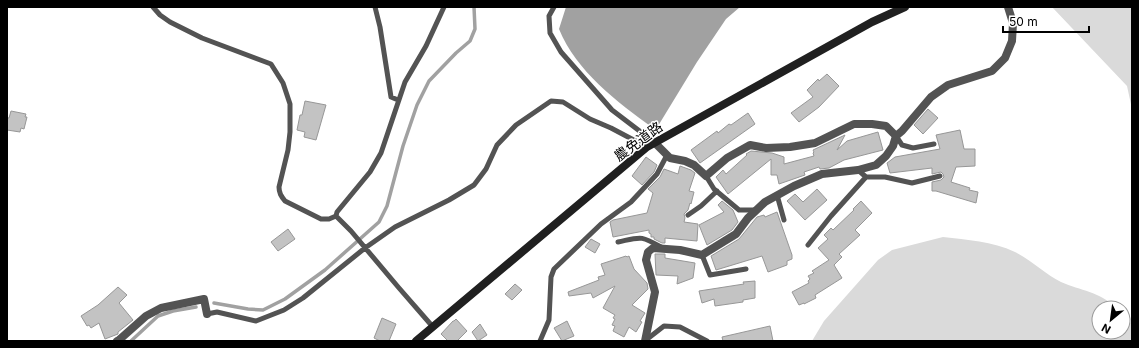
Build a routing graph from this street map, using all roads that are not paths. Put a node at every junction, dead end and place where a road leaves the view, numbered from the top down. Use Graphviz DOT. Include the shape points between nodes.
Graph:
graph roads {
  1 [pos="153,7"];
  2 [pos="375,7"];
  3 [pos="444,7"];
  4 [pos="554,7"];
  5 [pos="905,7"];
  6 [pos="1008,7"];
  7 [pos="398,100"];
  8 [pos="896,136"];
  9 [pos="934,144"];
  10 [pos="650,145"];
  11 [pos="667,155"];
  12 [pos="858,170"];
  13 [pos="706,176"];
  14 [pos="940,176"];
  15 [pos="866,177"];
  16 [pos="717,191"];
  17 [pos="777,195"];
  18 [pos="757,210"];
  19 [pos="688,215"];
  20 [pos="336,216"];
  21 [pos="784,220"];
  22 [pos="618,242"];
  23 [pos="808,245"];
  24 [pos="364,247"];
  25 [pos="664,249"];
  26 [pos="702,256"];
  27 [pos="746,269"];
  28 [pos="207,314"];
  29 [pos="433,327"];
  30 [pos="426,337"];
  31 [pos="117,341"];
  32 [pos="416,341"];
  33 [pos="540,341"];
  34 [pos="645,341"];
  35 [pos="707,341"];
  1 -- 20 [label="lane" via="170,22 202,38 271,64 283,83 290,104 288,150 279,192 285,201 321,219"];
  2 -- 7 [label="lane" via="391,97"];
  3 -- 7 [label="lane"];
  4 -- 10 [label="lane" via="549,16 550,33 561,52 612,110"];
  5 -- 10 [label="street, 農免道路" via="872,22"];
  6 -- 8 [label="street" via="1013,23 1012,41 1005,58 992,71 948,85 931,97"];
  7 -- 20 [label="lane" via="381,153 370,172"];
  8 -- 9 [label="lane" via="902,145 913,148"];
  8 -- 12 [label="street" via="893,146 876,165"];
  8 -- 13 [label="street" via="886,126 854,124 815,143 766,148 750,144 727,158"];
  10 -- 11 [label="street"];
  10 -- 24 [label="lane" via="590,119 563,102 552,101 516,125 497,145 486,169 474,185 395,227"];
  10 -- 29 [label="street, 農免道路"];
  11 -- 13 [label="street" via="694,165"];
  11 -- 33 [label="lane" via="657,174 631,202 601,224 554,269 550,277 549,320"];
  12 -- 15 [label="lane"];
  12 -- 17 [label="street" via="822,174"];
  13 -- 16 [label="lane"];
  14 -- 15 [label="lane" via="912,183 885,177"];
  15 -- 23 [label="lane"];
  16 -- 18 [label="lane" via="739,210"];
  16 -- 19 [label="lane"];
  17 -- 18 [label="street"];
  17 -- 21 [label="lane"];
  18 -- 26 [label="street" via="736,234"];
  20 -- 24 [label="lane"];
  22 -- 25 [label="lane" via="647,239"];
  24 -- 28 [label="lane" via="303,298 284,310 256,321 217,312"];
  24 -- 29 [label="lane"];
  25 -- 26 [label="street"];
  25 -- 34 [label="street" via="653,248 648,252 646,260 655,292"];
  26 -- 27 [label="lane" via="710,275"];
  28 -- 31 [label="street" via="204,299 161,308 146,316"];
  29 -- 30 [label="street, 農免道路"];
  30 -- 32 [label="street, 農免道路"];
  34 -- 35 [label="lane" via="664,326 680,327"];
}
